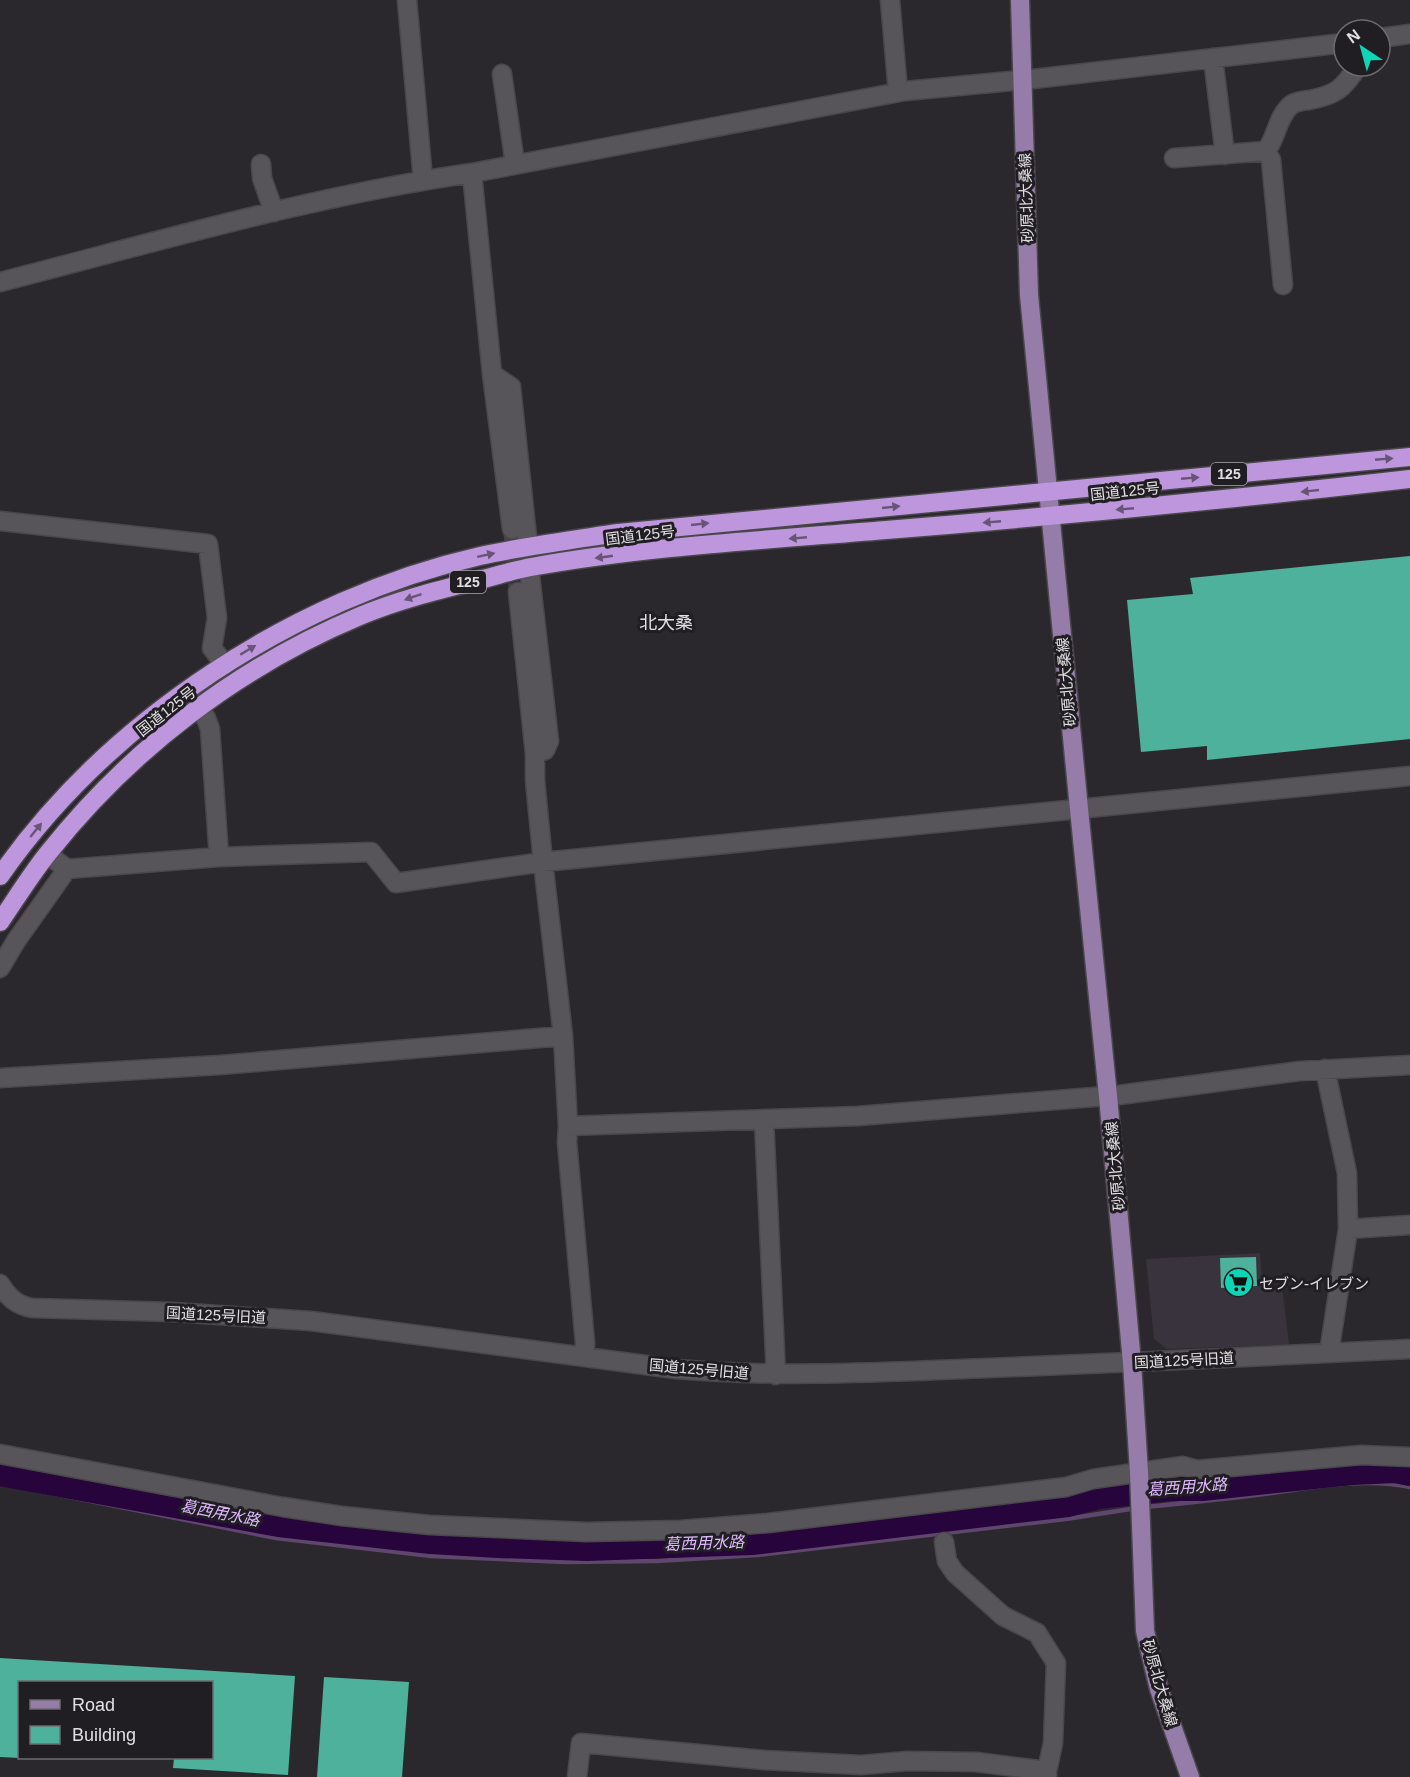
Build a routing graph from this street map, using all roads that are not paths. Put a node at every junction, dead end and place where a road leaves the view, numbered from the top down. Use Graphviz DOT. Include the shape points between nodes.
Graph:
graph roads {
  1 [pos="407,0"];
  2 [pos="890,0"];
  3 [pos="1020,0"];
  4 [pos="1410,34"];
  5 [pos="1392,36"];
  6 [pos="1332,44"];
  7 [pos="1214,58"];
  8 [pos="502,74"];
  9 [pos="1349,78"];
  10 [pos="1022,80"];
  11 [pos="898,92"];
  12 [pos="1266,151"];
  13 [pos="1225,155"];
  14 [pos="1174,158"];
  15 [pos="515,164"];
  16 [pos="261,165"];
  17 [pos="471,173"];
  18 [pos="423,180"];
  19 [pos="274,212"];
  20 [pos="0,282"];
  21 [pos="1283,285"];
  22 [pos="492,374"];
  23 [pos="1410,457"];
  24 [pos="1410,479"];
  25 [pos="1048,491"];
  26 [pos="1050,516"];
  27 [pos="0,521"];
  28 [pos="512,529"];
  29 [pos="528,546"];
  30 [pos="530,567"];
  31 [pos="518,592"];
  32 [pos="225,665"];
  33 [pos="197,708"];
  34 [pos="535,754"];
  35 [pos="1410,776"];
  36 [pos="1079,809"];
  37 [pos="47,854"];
  38 [pos="219,857"];
  39 [pos="543,862"];
  40 [pos="67,869"];
  41 [pos="0,876"];
  42 [pos="0,922"];
  43 [pos="0,968"];
  44 [pos="563,1036"];
  45 [pos="1410,1065"];
  46 [pos="1325,1069"];
  47 [pos="0,1078"];
  48 [pos="1108,1096"];
  49 [pos="764,1120"];
  50 [pos="568,1126"];
  51 [pos="1410,1225"];
  52 [pos="1348,1229"];
  53 [pos="3,1293"];
  54 [pos="1410,1349"];
  55 [pos="1329,1353"];
  56 [pos="584,1357"];
  57 [pos="1132,1363"];
  58 [pos="776,1375"];
  59 [pos="0,1454"];
  60 [pos="1410,1457"];
  61 [pos="1140,1476"];
  62 [pos="944,1542"];
  63 [pos="1047,1774"];
  64 [pos="577,1777"];
  65 [pos="1190,1777"];
  1 -- 18 [label="street"];
  2 -- 11 [label="street"];
  3 -- 10 [label="main road, 砂原北大桑線"];
  4 -- 5 [label="street"];
  6 -- 7 [label="street"];
  7 -- 10 [label="street"];
  7 -- 13 [label="street"];
  8 -- 15 [label="street"];
  9 -- 12 [label="street" via="1340,90 1328,96 1288,107"];
  10 -- 11 [label="street"];
  10 -- 25 [label="main road, 砂原北大桑線" via="1029,295"];
  11 -- 15 [label="street"];
  12 -- 13 [label="street"];
  12 -- 21 [label="street" via="1271,160"];
  13 -- 14 [label="street"];
  15 -- 17 [label="street"];
  16 -- 19 [label="street"];
  17 -- 18 [label="street"];
  17 -- 22 [label="street"];
  18 -- 19 [label="street"];
  19 -- 20 [label="street"];
  22 -- 28 [label="street"];
  22 -- 29 [label="street" via="511,387"];
  25 -- 23 [label="highway, 国道125号 / 125, one-way"];
  24 -- 26 [label="highway, 国道125号 / 125, one-way"];
  25 -- 26 [label="main road, 砂原北大桑線"];
  29 -- 25 [label="highway, 国道125号 / 125, one-way" via="726,521"];
  26 -- 30 [label="highway, 国道125号 / 125, one-way" via="663,549"];
  26 -- 36 [label="main road, 砂原北大桑線"];
  27 -- 32 [label="street" via="208,544 217,618 212,648"];
  32 -- 29 [label="highway, 国道125号 / 125, one-way" via="296,623 355,596 478,556"];
  30 -- 33 [label="highway, 国道125号 / 125, one-way" via="428,592 362,615 307,640"];
  30 -- 34 [label="street" via="549,741 545,750"];
  31 -- 34 [label="street"];
  41 -- 32 [label="highway, 国道125号 / 125, one-way" via="47,816 116,748 168,704"];
  33 -- 37 [label="highway, 国道125号 / 125" via="129,765"];
  33 -- 38 [label="street" via="210,729"];
  34 -- 39 [label="street"];
  35 -- 36 [label="street"];
  36 -- 39 [label="street"];
  36 -- 48 [label="main road, 砂原北大桑線"];
  37 -- 40 [label="street"];
  37 -- 42 [label="highway, 国道125号 / 125"];
  38 -- 39 [label="street" via="371,852 396,883"];
  38 -- 40 [label="street"];
  39 -- 44 [label="street"];
  40 -- 43 [label="street"];
  44 -- 47 [label="street" via="220,1065"];
  44 -- 50 [label="street"];
  45 -- 46 [label="street"];
  46 -- 48 [label="street"];
  46 -- 52 [label="street" via="1347,1173"];
  48 -- 49 [label="street"];
  48 -- 57 [label="main road, 砂原北大桑線"];
  49 -- 50 [label="street"];
  49 -- 58 [label="street"];
  50 -- 56 [label="street"];
  51 -- 52 [label="street"];
  52 -- 55 [label="street"];
  53 -- 56 [label="street, 国道125号旧道" via="32,1308 311,1321"];
  54 -- 55 [label="street, 国道125号旧道"];
  55 -- 57 [label="street, 国道125号旧道"];
  56 -- 58 [label="street, 国道125号旧道" via="676,1369"];
  57 -- 58 [label="street, 国道125号旧道"];
  57 -- 61 [label="main road, 砂原北大桑線"];
  59 -- 61 [label="street" via="342,1516 430,1525 586,1532 768,1523"];
  60 -- 61 [label="street" via="1361,1455 1197,1470 1183,1466"];
  61 -- 65 [label="main road, 砂原北大桑線" via="1145,1631 1159,1689"];
  62 -- 63 [label="street" via="947,1561 956,1573 1003,1616 1037,1633 1056,1663 1053,1743"];
  63 -- 64 [label="street" via="976,1762 861,1765 581,1743"];
}
